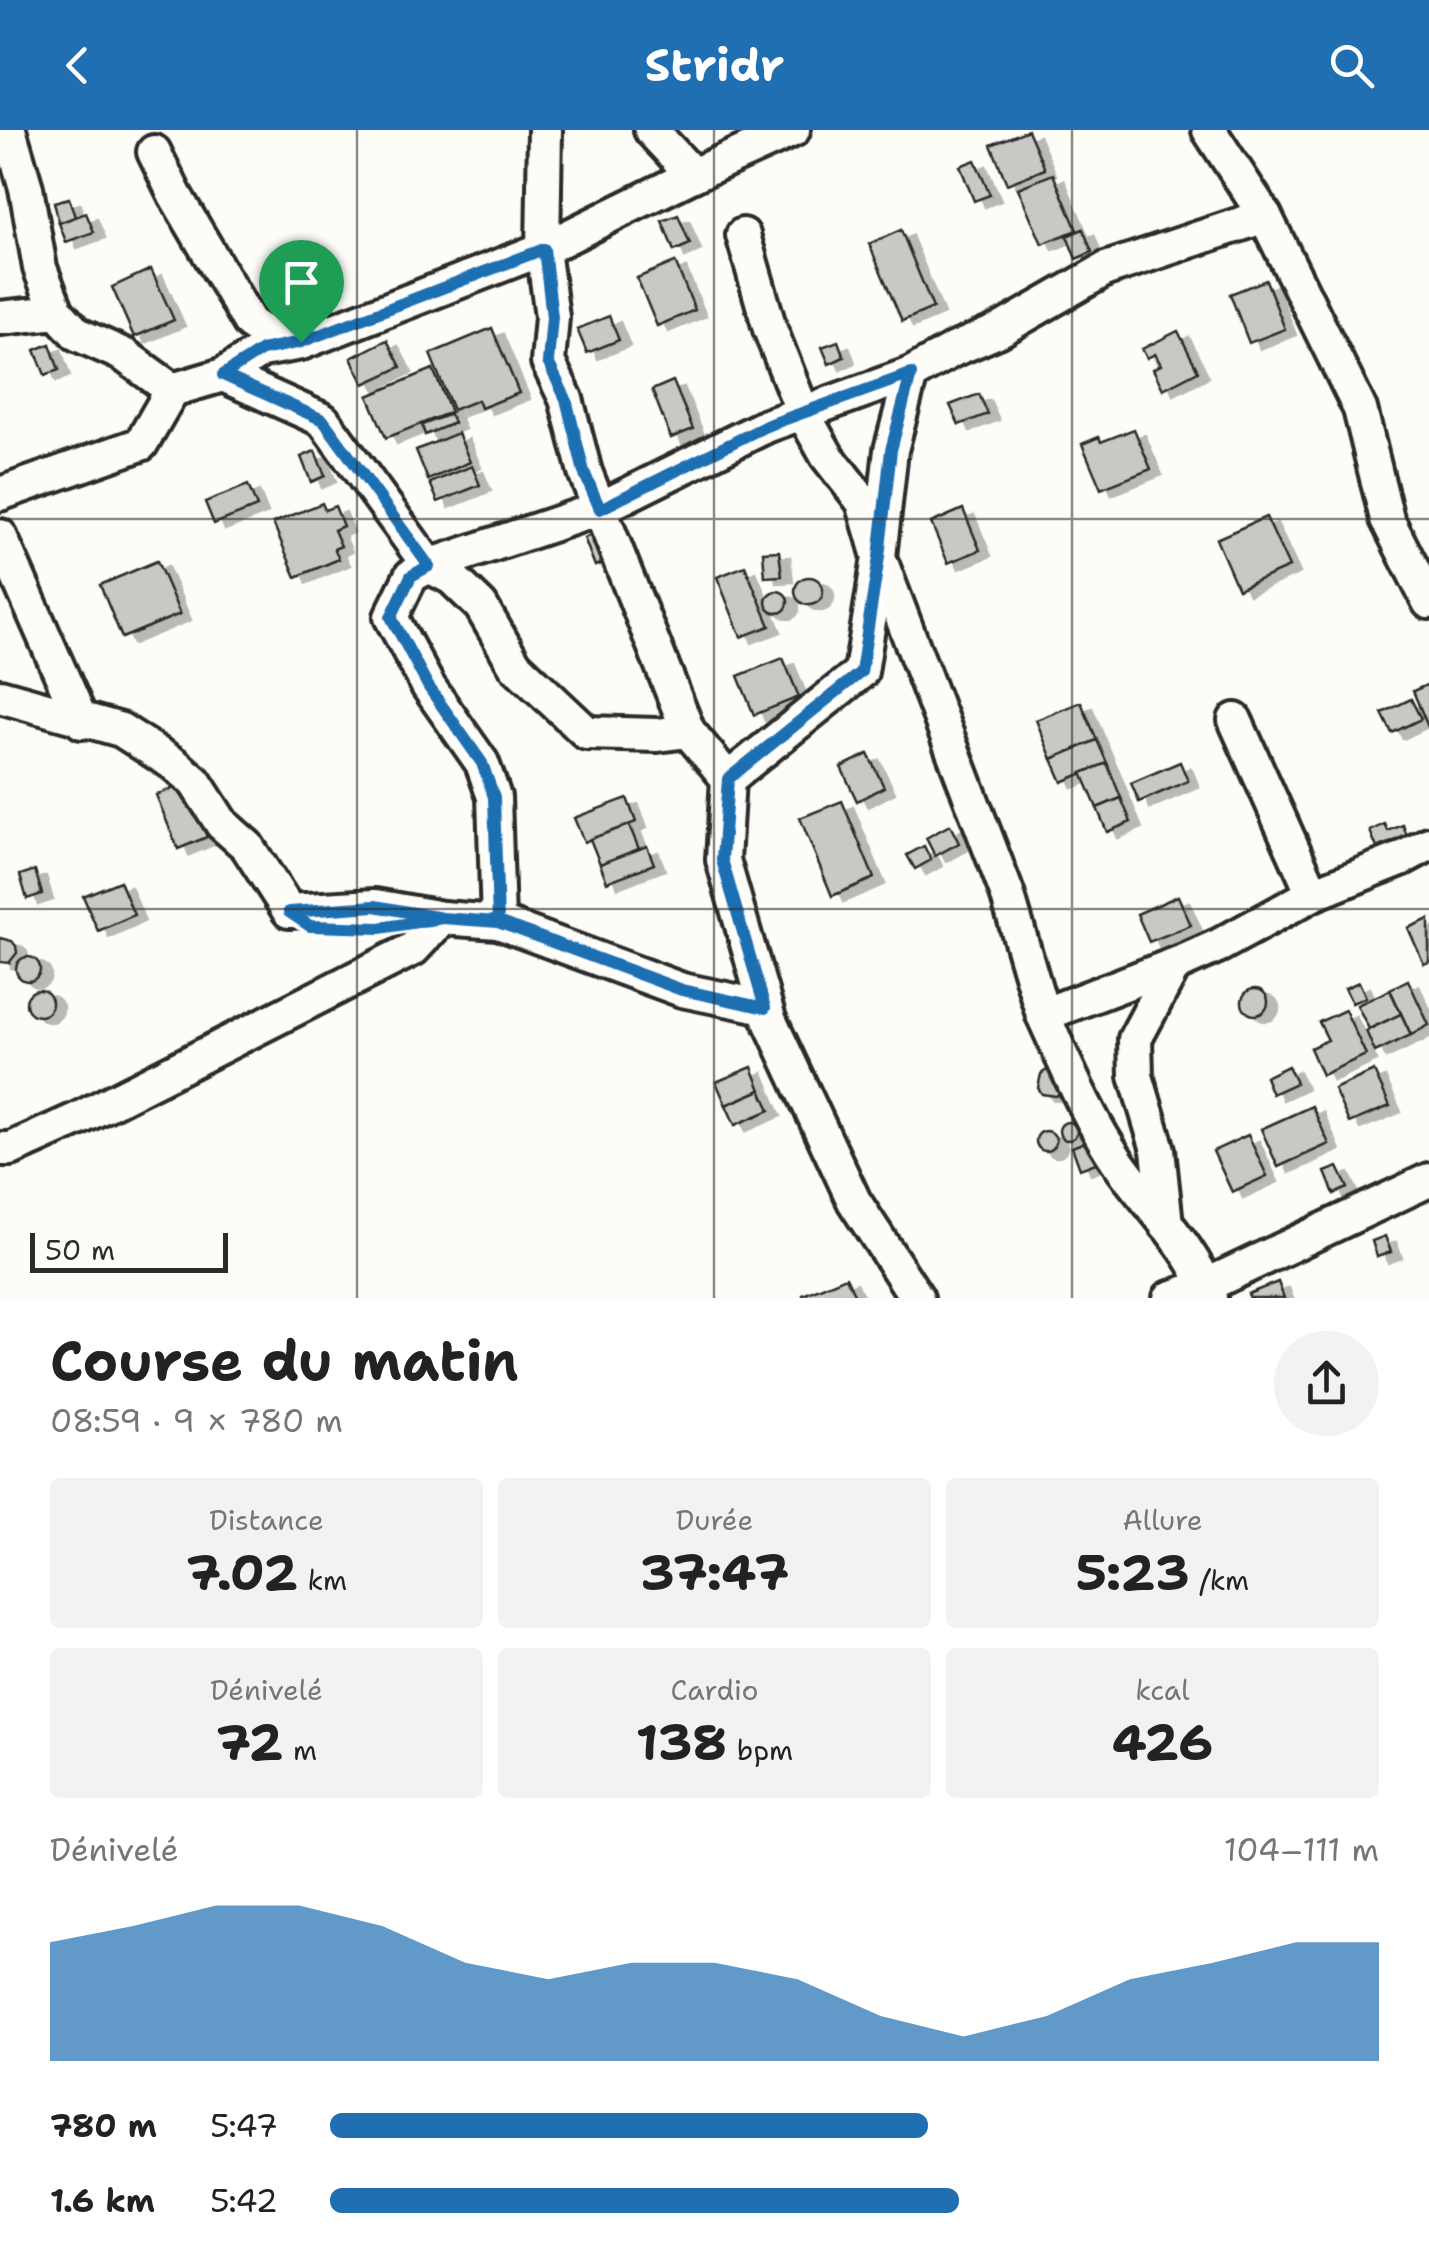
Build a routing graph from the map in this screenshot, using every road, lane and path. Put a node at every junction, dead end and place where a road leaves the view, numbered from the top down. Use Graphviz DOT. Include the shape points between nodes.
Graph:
graph roads {
  1 [pos="9,130"];
  2 [pos="546,130"];
  3 [pos="651,130"];
  4 [pos="793,130"];
  5 [pos="1209,130"];
  6 [pos="154,152"];
  7 [pos="693,175"];
  8 [pos="1265,216"];
  9 [pos="743,235"];
  10 [pos="544,249"];
  11 [pos="57,312"];
  12 [pos="0,318"];
  13 [pos="301,342"];
  14 [pos="911,374"];
  15 [pos="223,375"];
  16 [pos="172,390"];
  17 [pos="803,413"];
  18 [pos="0,494"];
  19 [pos="600,509"];
  20 [pos="3,545"];
  21 [pos="879,557"];
  22 [pos="429,566"];
  23 [pos="1429,602"];
  24 [pos="0,696"];
  25 [pos="1235,720"];
  26 [pos="82,722"];
  27 [pos="688,731"];
  28 [pos="728,779"];
  29 [pos="1429,844"];
  30 [pos="1314,894"];
  31 [pos="442,918"];
  32 [pos="498,922"];
  33 [pos="1174,966"];
  34 [pos="765,1008"];
  35 [pos="1043,1015"];
  36 [pos="0,1149"];
  37 [pos="1429,1180"];
  38 [pos="1166,1224"];
  39 [pos="1208,1291"];
  40 [pos="917,1298"];
  41 [pos="1170,1298"];
  1 -- 11 [label="street" via="40,268"];
  2 -- 10 [label="street"];
  3 -- 7 [label="street"];
  4 -- 7 [label="street"];
  5 -- 8 [label="street"];
  6 -- 13 [label="street" via="250,323 274,339"];
  7 -- 10 [label="street"];
  8 -- 14 [label="street" via="1106,269"];
  8 -- 23 [label="street" via="1360,409 1386,519"];
  9 -- 17 [label="street"];
  10 -- 13 [label="street"];
  10 -- 19 [label="street" via="552,317 548,362"];
  11 -- 12 [label="street"];
  11 -- 16 [label="street" via="76,334 124,355"];
  13 -- 15 [label="street" via="262,350"];
  14 -- 17 [label="street"];
  14 -- 21 [label="street" via="891,450"];
  15 -- 16 [label="street"];
  15 -- 22 [label="street" via="323,420"];
  16 -- 18 [label="street" via="141,444"];
  17 -- 19 [label="street"];
  17 -- 21 [label="street" via="863,502"];
  19 -- 22 [label="street"];
  19 -- 27 [label="street"];
  20 -- 26 [label="street"];
  21 -- 28 [label="street" via="861,672"];
  21 -- 35 [label="street" via="1007,893"];
  22 -- 27 [label="street" via="481,606 515,665 588,733"];
  22 -- 32 [label="street" via="411,576 391,617 488,780"];
  24 -- 26 [label="street"];
  25 -- 30 [label="street"];
  26 -- 31 [label="street" via="121,730 194,782 222,824 247,846 289,912 375,906"];
  27 -- 28 [label="street"];
  28 -- 34 [label="street" via="722,860"];
  29 -- 30 [label="street"];
  30 -- 33 [label="street"];
  31 -- 32 [label="street"];
  31 -- 36 [label="street" via="413,950 78,1119"];
  32 -- 34 [label="street" via="682,990"];
  33 -- 35 [label="street"];
  33 -- 38 [label="street" via="1135,1039 1136,1076 1158,1150"];
  34 -- 40 [label="street" via="854,1201"];
  35 -- 38 [label="street" via="1118,1163"];
  37 -- 39 [label="street"];
  38 -- 39 [label="street"];
  39 -- 41 [label="street"];
}
